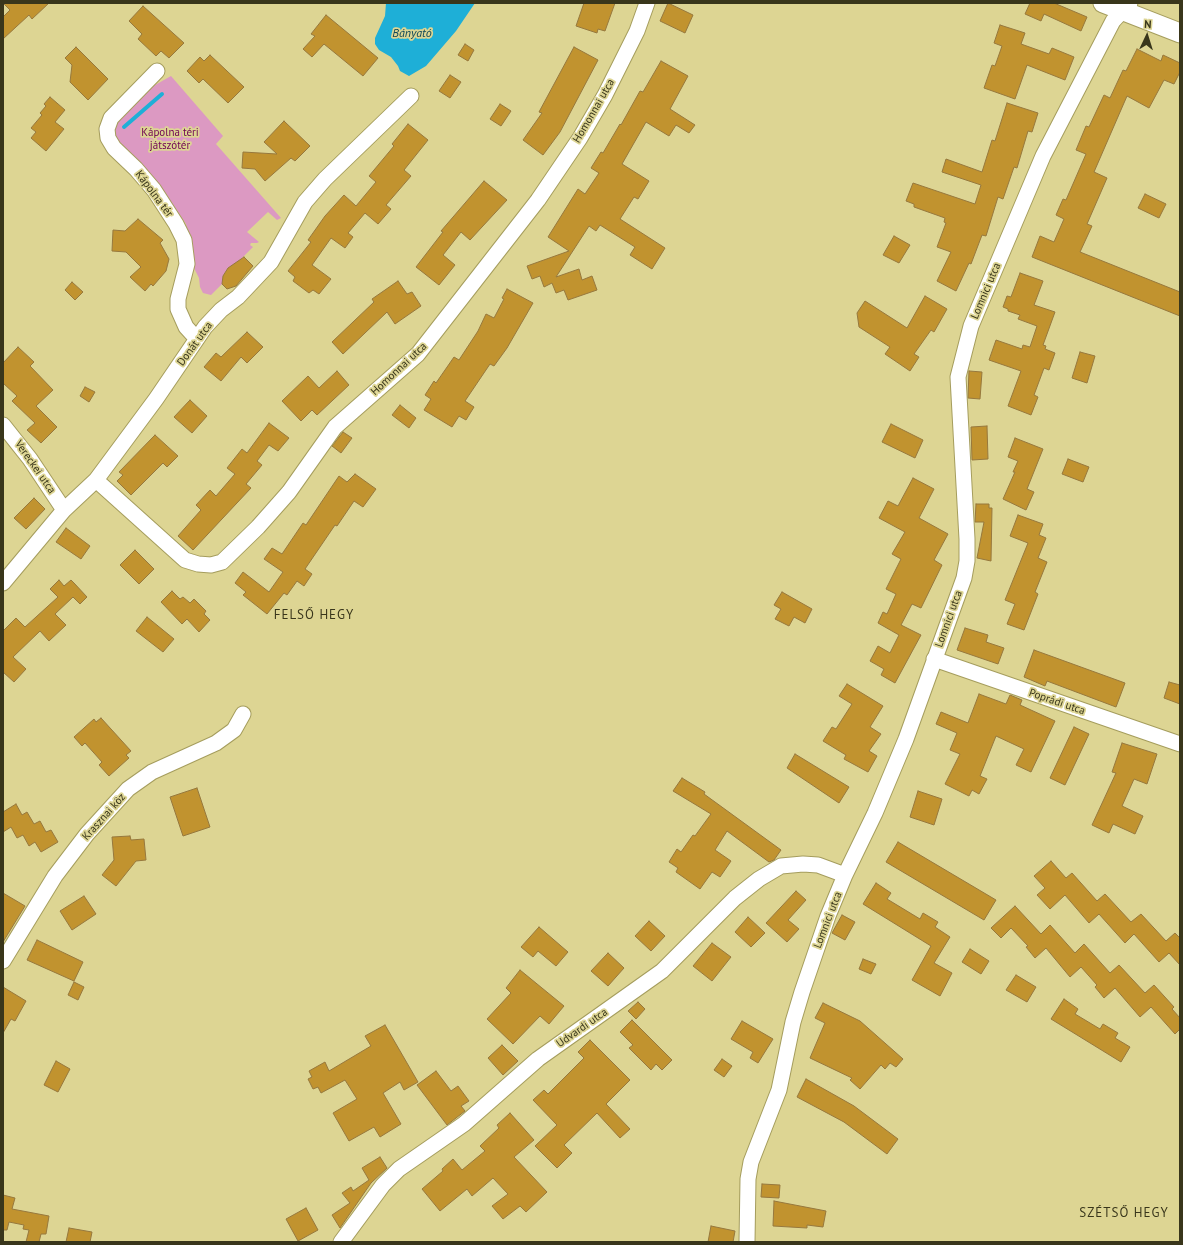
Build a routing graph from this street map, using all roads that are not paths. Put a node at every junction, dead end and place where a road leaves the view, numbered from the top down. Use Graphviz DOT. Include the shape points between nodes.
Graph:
graph roads {
  1 [pos="647,3"];
  2 [pos="1103,3"];
  3 [pos="1126,7"];
  4 [pos="1180,33"];
  5 [pos="157,72"];
  6 [pos="411,96"];
  7 [pos="196,338"];
  8 [pos="3,425"];
  9 [pos="96,480"];
  10 [pos="64,510"];
  11 [pos="3,583"];
  12 [pos="934,659"];
  13 [pos="243,714"];
  14 [pos="1180,744"];
  15 [pos="845,875"];
  16 [pos="3,961"];
  17 [pos="341,1242"];
  18 [pos="747,1242"];
  1 -- 9 [label="street, Homonnai utca" via="637,31 605,95 580,138 538,200 418,354 335,427 289,492 258,528 222,562 211,565 185,560"];
  2 -- 3 [label="street"];
  3 -- 4 [label="street"];
  3 -- 12 [label="street, Lomnici utca" via="1113,21 1043,156 979,305 966,343 958,377 966,561 964,578"];
  5 -- 7 [label="street, Kápolna tér" via="111,118 107,128 108,138 114,148 154,190 184,240 187,264 178,309 186,328"];
  6 -- 7 [label="street, Donát utca" via="325,179 305,202 271,262"];
  7 -- 9 [label="street, Donát utca" via="160,393"];
  8 -- 10 [label="street, Vereckei utca" via="30,459"];
  9 -- 10 [label="street, Donát utca"];
  10 -- 11 [label="street, Donát utca"];
  12 -- 14 [label="street, Poprádi utca"];
  12 -- 15 [label="street, Lomnici utca" via="901,752"];
  13 -- 16 [label="street, Krasznai köz" via="234,730 216,743 152,772 128,789 87,834 54,876"];
  15 -- 17 [label="street, Udvardi utca" via="818,865 803,864 781,866 759,879 735,898 662,971 538,1059 464,1124 400,1170 383,1185"];
  15 -- 18 [label="street, Lomnici utca" via="802,992 779,1090 751,1162 748,1179"];
}
